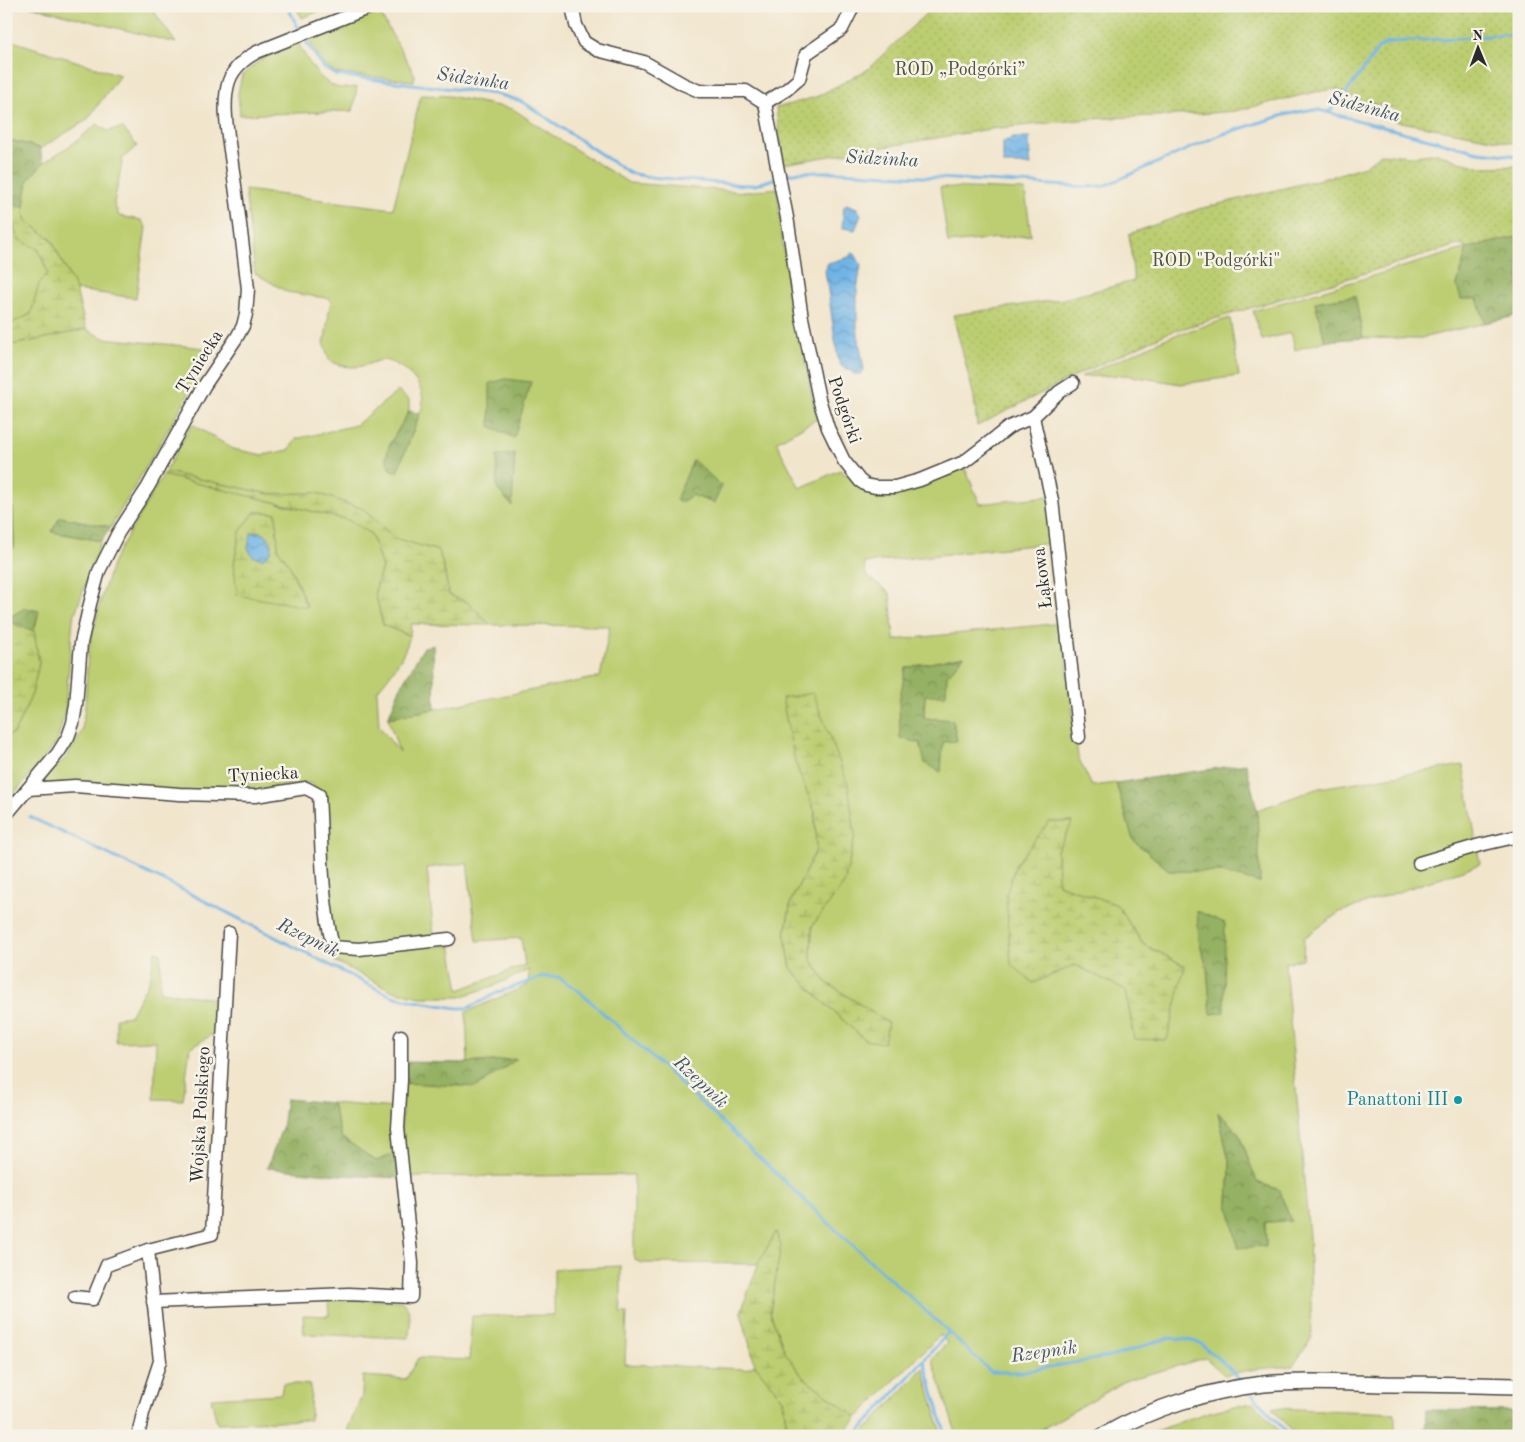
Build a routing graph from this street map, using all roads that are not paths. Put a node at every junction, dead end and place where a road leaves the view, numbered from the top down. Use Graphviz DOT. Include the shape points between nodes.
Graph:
graph roads {
  1 [pos="373,6"];
  2 [pos="572,6"];
  3 [pos="851,6"];
  4 [pos="765,103"];
  5 [pos="1073,383"];
  6 [pos="1033,416"];
  7 [pos="1079,737"];
  8 [pos="28,789"];
  9 [pos="8,813"];
  10 [pos="1519,836"];
  11 [pos="1419,863"];
  12 [pos="229,933"];
  13 [pos="450,939"];
  14 [pos="401,1036"];
  15 [pos="148,1250"];
  16 [pos="75,1297"];
  17 [pos="154,1302"];
  18 [pos="1519,1386"];
  19 [pos="138,1436"];
  20 [pos="1103,1436"];
  1 -- 8 [label="street, Tyniecka" via="246,57 233,73 226,101 248,289 246,314 237,337 204,386 99,571 81,644 76,705 68,737"];
  2 -- 4 [label="street" via="584,42 597,50 644,62 699,91 746,91"];
  3 -- 4 [label="street" via="842,30 806,54 800,79"];
  4 -- 6 [label="street, Podgórki" via="819,399 844,461 860,481 875,487 895,487 935,475 964,462 1009,427"];
  5 -- 6 [label="street, Podgórki"];
  6 -- 7 [label="street, Łąkowa" via="1052,500"];
  8 -- 9 [label="street, Tyniecka"];
  8 -- 13 [label="street, Tyniecka" via="76,786 255,796 306,788 319,795 324,889 333,947 359,949"];
  10 -- 11 [label="street"];
  12 -- 15 [label="street, Wojska Polskiego" via="212,1234"];
  14 -- 17 [label="street" via="398,1128 412,1263 411,1297 349,1294"];
  15 -- 16 [label="street, Wojska Polskiego" via="107,1265 93,1299"];
  15 -- 17 [label="street"];
  17 -- 19 [label="street" via="160,1361 142,1413"];
  18 -- 20 [label="main road" via="1263,1384 1193,1398 1162,1408"];
}
